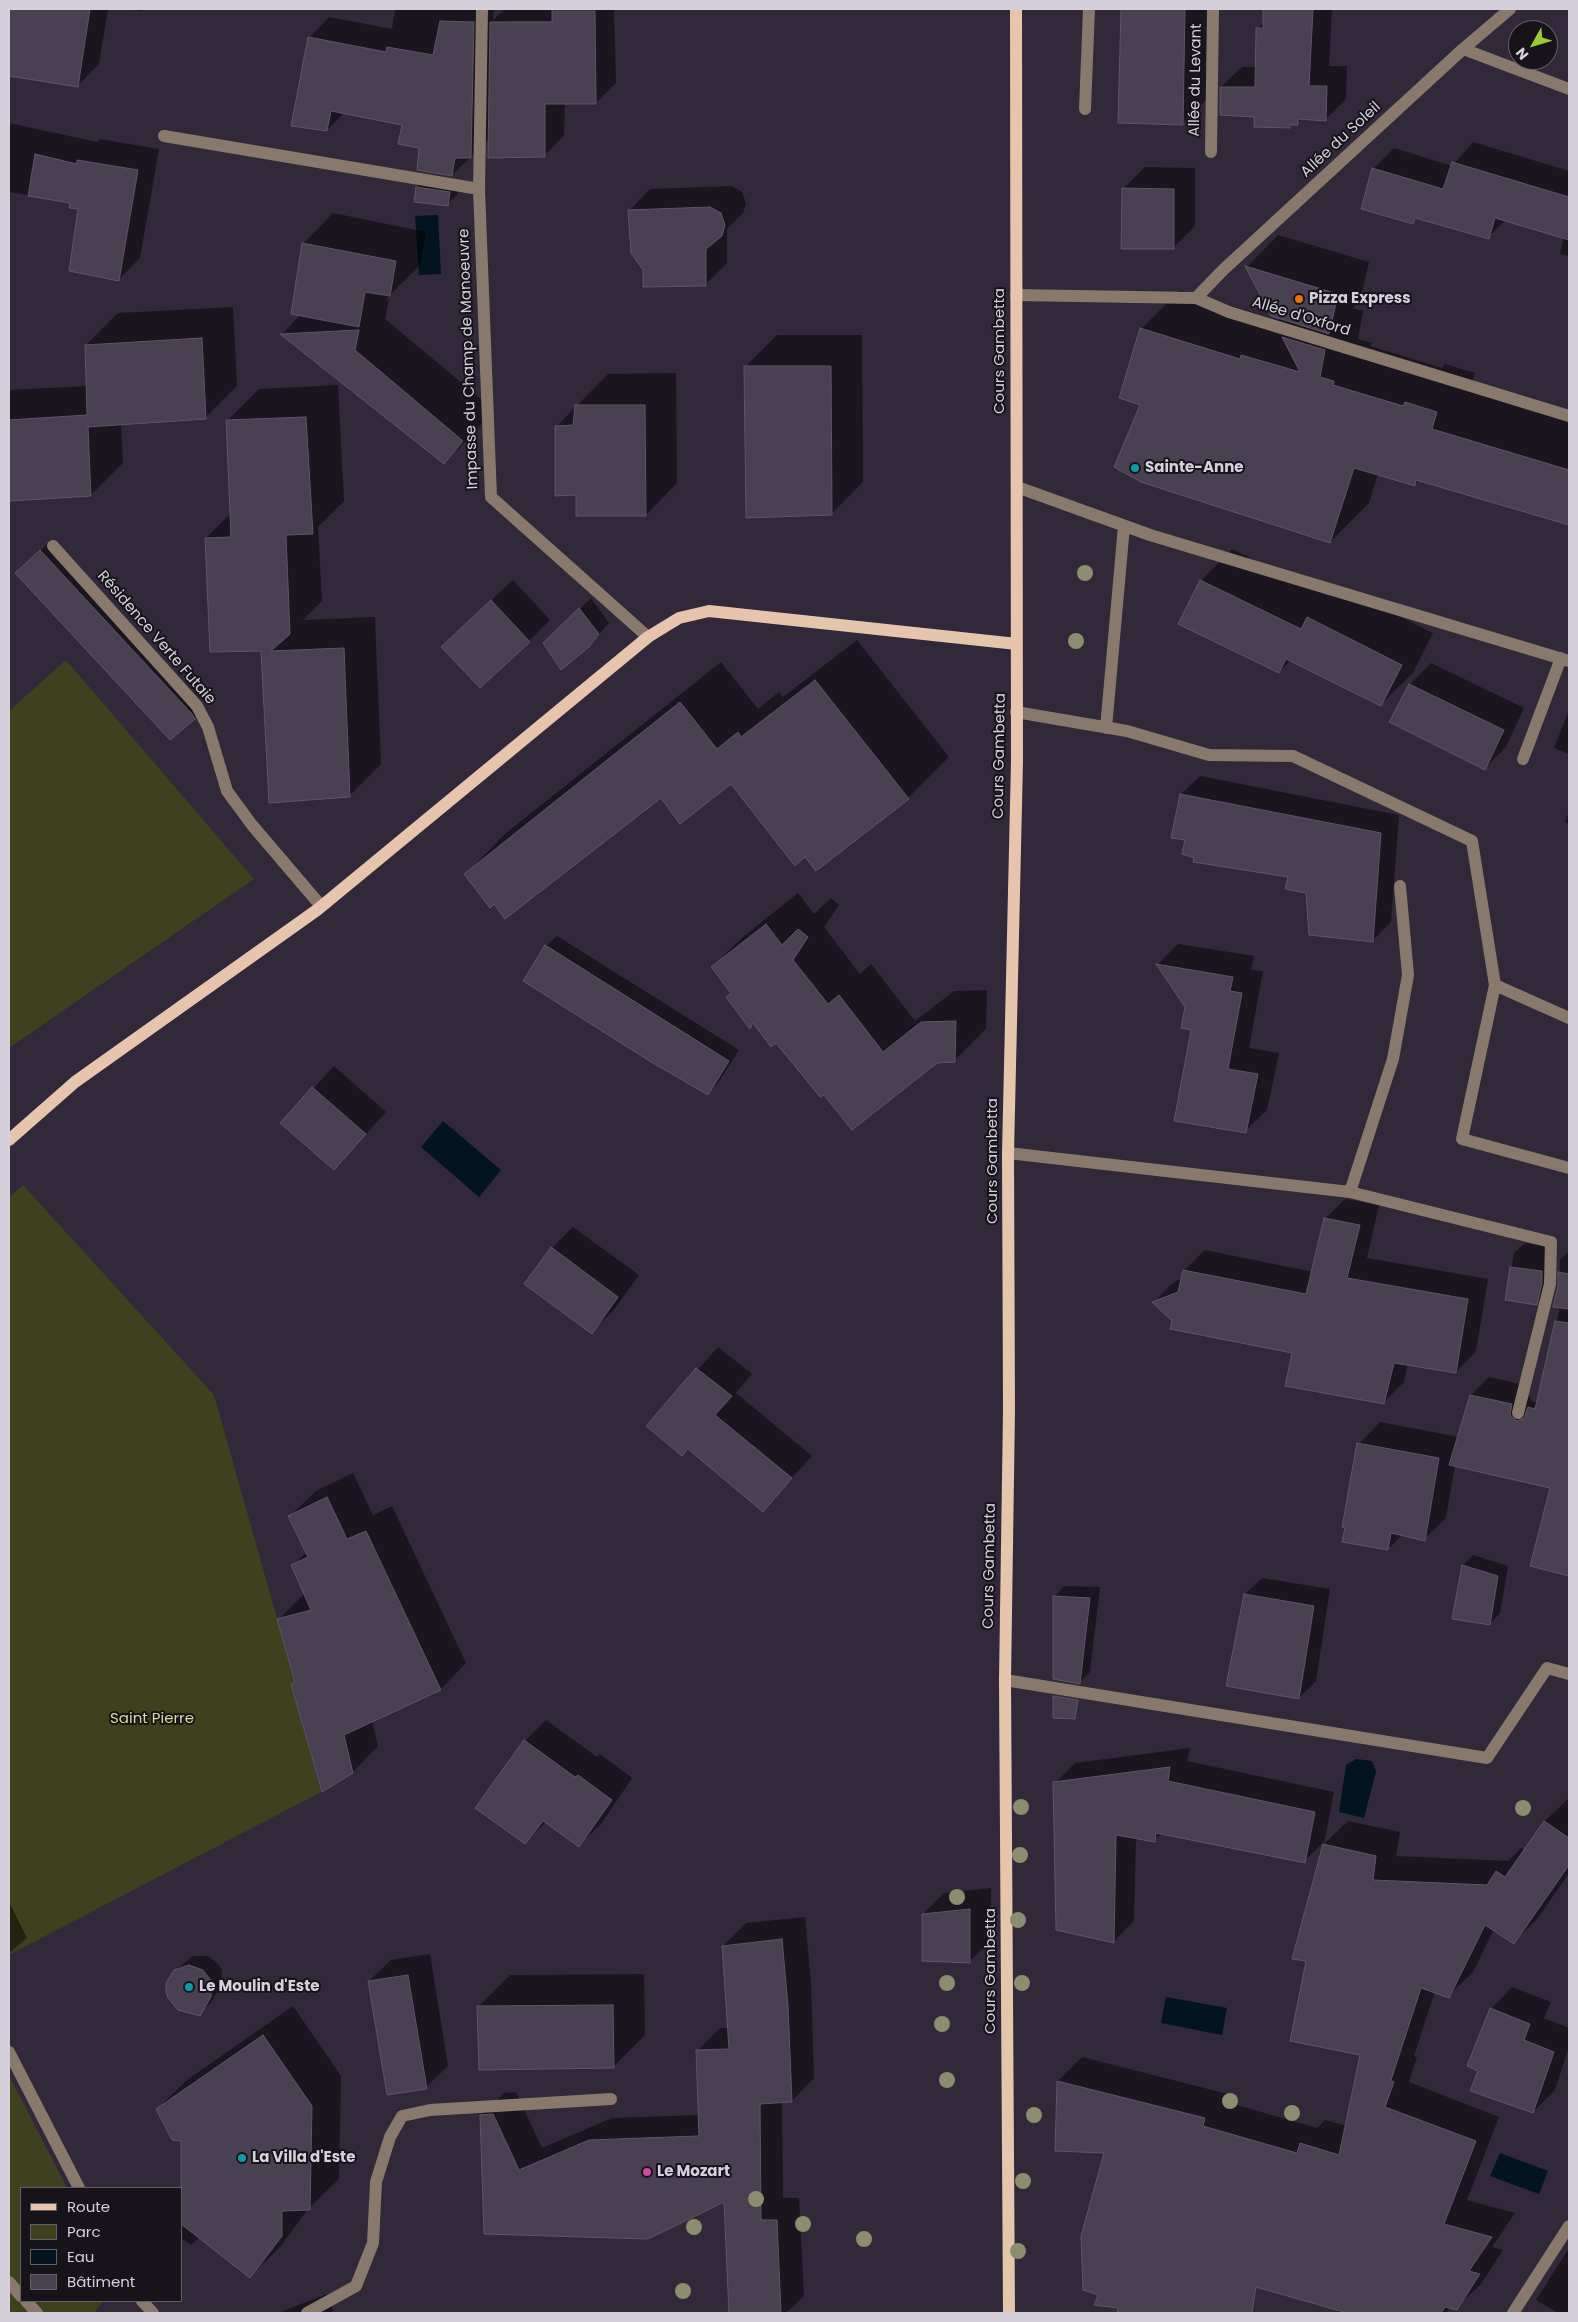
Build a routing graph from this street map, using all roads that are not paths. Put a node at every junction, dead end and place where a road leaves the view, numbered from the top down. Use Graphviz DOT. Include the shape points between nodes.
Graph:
graph roads {
  1 [pos="482,9"];
  2 [pos="1016,9"];
  3 [pos="1089,9"];
  4 [pos="1213,9"];
  5 [pos="1510,9"];
  6 [pos="1463,49"];
  7 [pos="1569,90"];
  8 [pos="1086,109"];
  9 [pos="164,136"];
  10 [pos="1211,152"];
  11 [pos="479,189"];
  12 [pos="1016,295"];
  13 [pos="1196,298"];
  14 [pos="1569,416"];
  15 [pos="1017,488"];
  16 [pos="1124,526"];
  17 [pos="54,546"];
  18 [pos="648,637"];
  19 [pos="1017,644"];
  20 [pos="1565,659"];
  21 [pos="1016,712"];
  22 [pos="1106,728"];
  23 [pos="1523,759"];
  24 [pos="1400,886"];
  25 [pos="321,906"];
  26 [pos="1495,986"];
  27 [pos="1569,1018"];
  28 [pos="9,1140"];
  29 [pos="1008,1153"];
  30 [pos="1569,1168"];
  31 [pos="1350,1192"];
  32 [pos="1518,1412"];
  33 [pos="1569,1674"];
  34 [pos="1005,1680"];
  35 [pos="9,2052"];
  36 [pos="611,2099"];
  37 [pos="78,2187"];
  38 [pos="1569,2226"];
  39 [pos="9,2282"];
  40 [pos="20,2295"];
  41 [pos="27,2302"];
  42 [pos="143,2302"];
  43 [pos="37,2313"];
  44 [pos="152,2313"];
  45 [pos="307,2313"];
  46 [pos="1009,2313"];
  47 [pos="1513,2313"];
  1 -- 11 [label="street, Impasse du Champ de Manoeuvre"];
  2 -- 12 [label="main road, Cours Gambetta"];
  3 -- 8 [label="street"];
  4 -- 10 [label="street, Allée du Levant"];
  5 -- 6 [label="street, Allée du Soleil"];
  6 -- 7 [label="street"];
  6 -- 13 [label="street, Allée du Soleil"];
  9 -- 11 [label="street"];
  11 -- 18 [label="street, Impasse du Champ de Manoeuvre" via="491,497"];
  12 -- 13 [label="street, Allée d'Oxford"];
  12 -- 15 [label="main road, Cours Gambetta"];
  13 -- 14 [label="street, Allée d'Oxford" via="1229,312"];
  15 -- 16 [label="street"];
  15 -- 19 [label="main road, Cours Gambetta"];
  16 -- 20 [label="street"];
  16 -- 22 [label="street"];
  17 -- 25 [label="street, Résidence Verte Futaie" via="197,706 208,727 227,791"];
  18 -- 19 [label="main road" via="679,618 709,611"];
  18 -- 25 [label="main road"];
  19 -- 21 [label="main road, Cours Gambetta"];
  20 -- 23 [label="street"];
  21 -- 22 [label="street"];
  21 -- 29 [label="main road, Cours Gambetta"];
  22 -- 26 [label="street" via="1209,755 1293,756 1472,841"];
  24 -- 31 [label="street" via="1408,975 1393,1059"];
  25 -- 28 [label="main road" via="75,1082"];
  26 -- 27 [label="street"];
  26 -- 30 [label="street" via="1462,1139"];
  29 -- 31 [label="street"];
  29 -- 34 [label="main road, Cours Gambetta"];
  31 -- 32 [label="street" via="1551,1242 1550,1284"];
  33 -- 34 [label="street" via="1547,1668 1487,1758"];
  34 -- 46 [label="main road, Cours Gambetta"];
  35 -- 37 [label="street"];
  36 -- 45 [label="street" via="430,2110 402,2116 390,2137 376,2182 373,2243 356,2286"];
  38 -- 47 [label="street"];
  39 -- 40 [label="street"];
  41 -- 43 [label="street"];
  42 -- 44 [label="street"];
}
